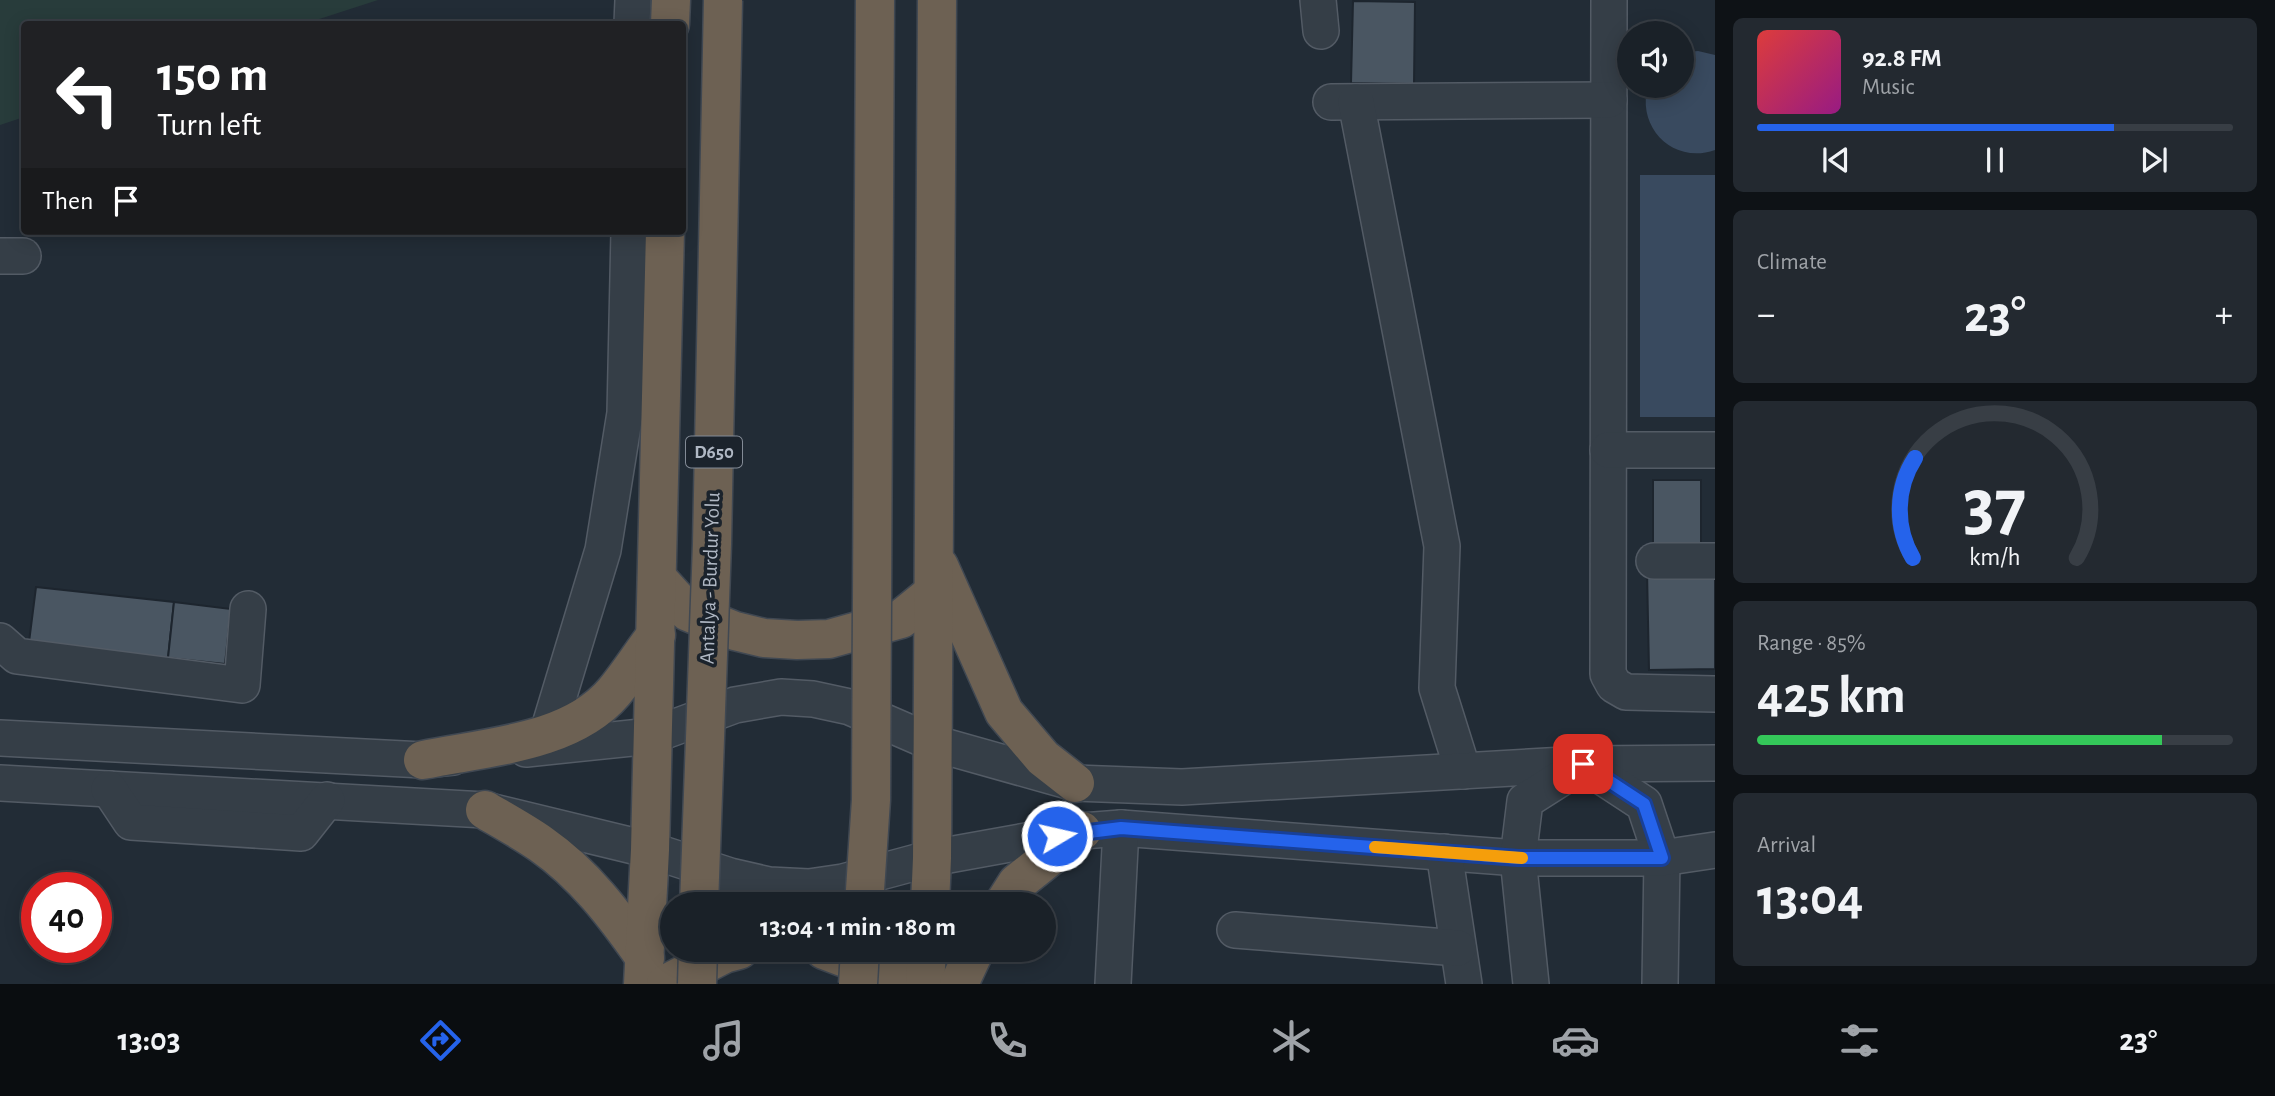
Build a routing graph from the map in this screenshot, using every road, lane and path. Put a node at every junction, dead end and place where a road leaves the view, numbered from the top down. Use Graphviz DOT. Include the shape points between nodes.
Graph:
graph roads {
  1 [pos="633,0"];
  2 [pos="671,0"];
  3 [pos="723,0"];
  4 [pos="875,0"];
  5 [pos="937,0"];
  6 [pos="1609,0"];
  7 [pos="632,21"];
  8 [pos="670,21"];
  9 [pos="1609,100"];
  10 [pos="629,235"];
  11 [pos="665,235"];
  12 [pos="1608,450"];
  13 [pos="1715,450"];
  14 [pos="933,552"];
  15 [pos="1654,561"];
  16 [pos="1715,561"];
  17 [pos="657,578"];
  18 [pos="933,593"];
  19 [pos="248,609"];
  20 [pos="656,635"];
  21 [pos="0,641"];
  22 [pos="1715,694"];
  23 [pos="547,735"];
  24 [pos="651,736"];
  25 [pos="0,738"];
  26 [pos="933,744"];
  27 [pos="424,760"];
  28 [pos="1715,763"];
  29 [pos="1583,764"];
  30 [pos="1463,771"];
  31 [pos="0,783"];
  32 [pos="1075,783"];
  33 [pos="485,810"];
  34 [pos="1121,828"];
  35 [pos="1082,831"];
  36 [pos="650,850"];
  37 [pos="1715,850"];
  38 [pos="1444,852"];
  39 [pos="932,858"];
  40 [pos="1518,858"];
  41 [pos="1662,858"];
  42 [pos="699,892"];
  43 [pos="865,892"];
  44 [pos="931,892"];
  45 [pos="1011,892"];
  46 [pos="1235,930"];
  47 [pos="1458,948"];
  48 [pos="696,962"];
  49 [pos="698,962"];
  50 [pos="856,962"];
  51 [pos="859,962"];
  52 [pos="926,962"];
  53 [pos="969,962"];
  54 [pos="651,975"];
  55 [pos="697,984"];
  56 [pos="858,984"];
  57 [pos="901,984"];
  58 [pos="925,984"];
  59 [pos="959,984"];
  60 [pos="1114,984"];
  61 [pos="1464,984"];
  62 [pos="1531,984"];
  63 [pos="1660,984"];
  1 -- 7 [label="street"];
  2 -- 8 [label="highway"];
  3 -- 42 [label="highway, Antalya - Burdur Yolu / D650, bridge"];
  4 -- 43 [label="highway, bridge" via="871,800"];
  5 -- 14 [label="highway"];
  6 -- 9 [label="street"];
  9 -- 12 [label="street"];
  9 -- 30 [label="street" via="1344,102 1442,545 1437,688"];
  10 -- 23 [label="street" via="625,412 603,550"];
  11 -- 17 [label="highway"];
  12 -- 13 [label="street"];
  12 -- 22 [label="street" via="1611,680 1626,692"];
  14 -- 18 [label="highway"];
  14 -- 32 [label="highway" via="1004,712 1043,758"];
  15 -- 16 [label="street"];
  17 -- 18 [label="highway" via="688,612 735,631 797,640 829,639 901,620"];
  17 -- 20 [label="highway"];
  18 -- 26 [label="highway"];
  19 -- 21 [label="street" via="242,685 17,656"];
  20 -- 23 [label="highway" via="613,694 579,722"];
  20 -- 24 [label="highway"];
  23 -- 27 [label="highway"];
  24 -- 26 [label="street" via="735,705 781,697 850,707"];
  24 -- 27 [label="street"];
  24 -- 36 [label="highway"];
  25 -- 27 [label="street"];
  26 -- 32 [label="street"];
  26 -- 39 [label="highway"];
  28 -- 29 [label="street"];
  29 -- 30 [label="street"];
  29 -- 40 [label="street" via="1525,801"];
  29 -- 41 [label="street" via="1644,804"];
  30 -- 32 [label="street" via="1182,787"];
  31 -- 33 [label="street"];
  33 -- 36 [label="street"];
  33 -- 54 [label="highway" via="542,845 579,876 614,914"];
  34 -- 35 [label="street"];
  34 -- 38 [label="street"];
  34 -- 60 [label="street"];
  35 -- 39 [label="street"];
  35 -- 45 [label="highway"];
  36 -- 39 [label="street" via="730,877 809,887"];
  36 -- 54 [label="highway"];
  37 -- 41 [label="street"];
  38 -- 40 [label="street"];
  38 -- 47 [label="street"];
  39 -- 44 [label="highway"];
  40 -- 41 [label="street"];
  40 -- 62 [label="street"];
  41 -- 63 [label="street"];
  46 -- 47 [label="street"];
  47 -- 61 [label="street"];
  48 -- 54 [label="highway"];
  49 -- 55 [label="highway, bridge"];
  50 -- 57 [label="highway" via="895,977"];
  51 -- 56 [label="highway, bridge"];
  52 -- 58 [label="highway"];
  53 -- 59 [label="highway"];
}
